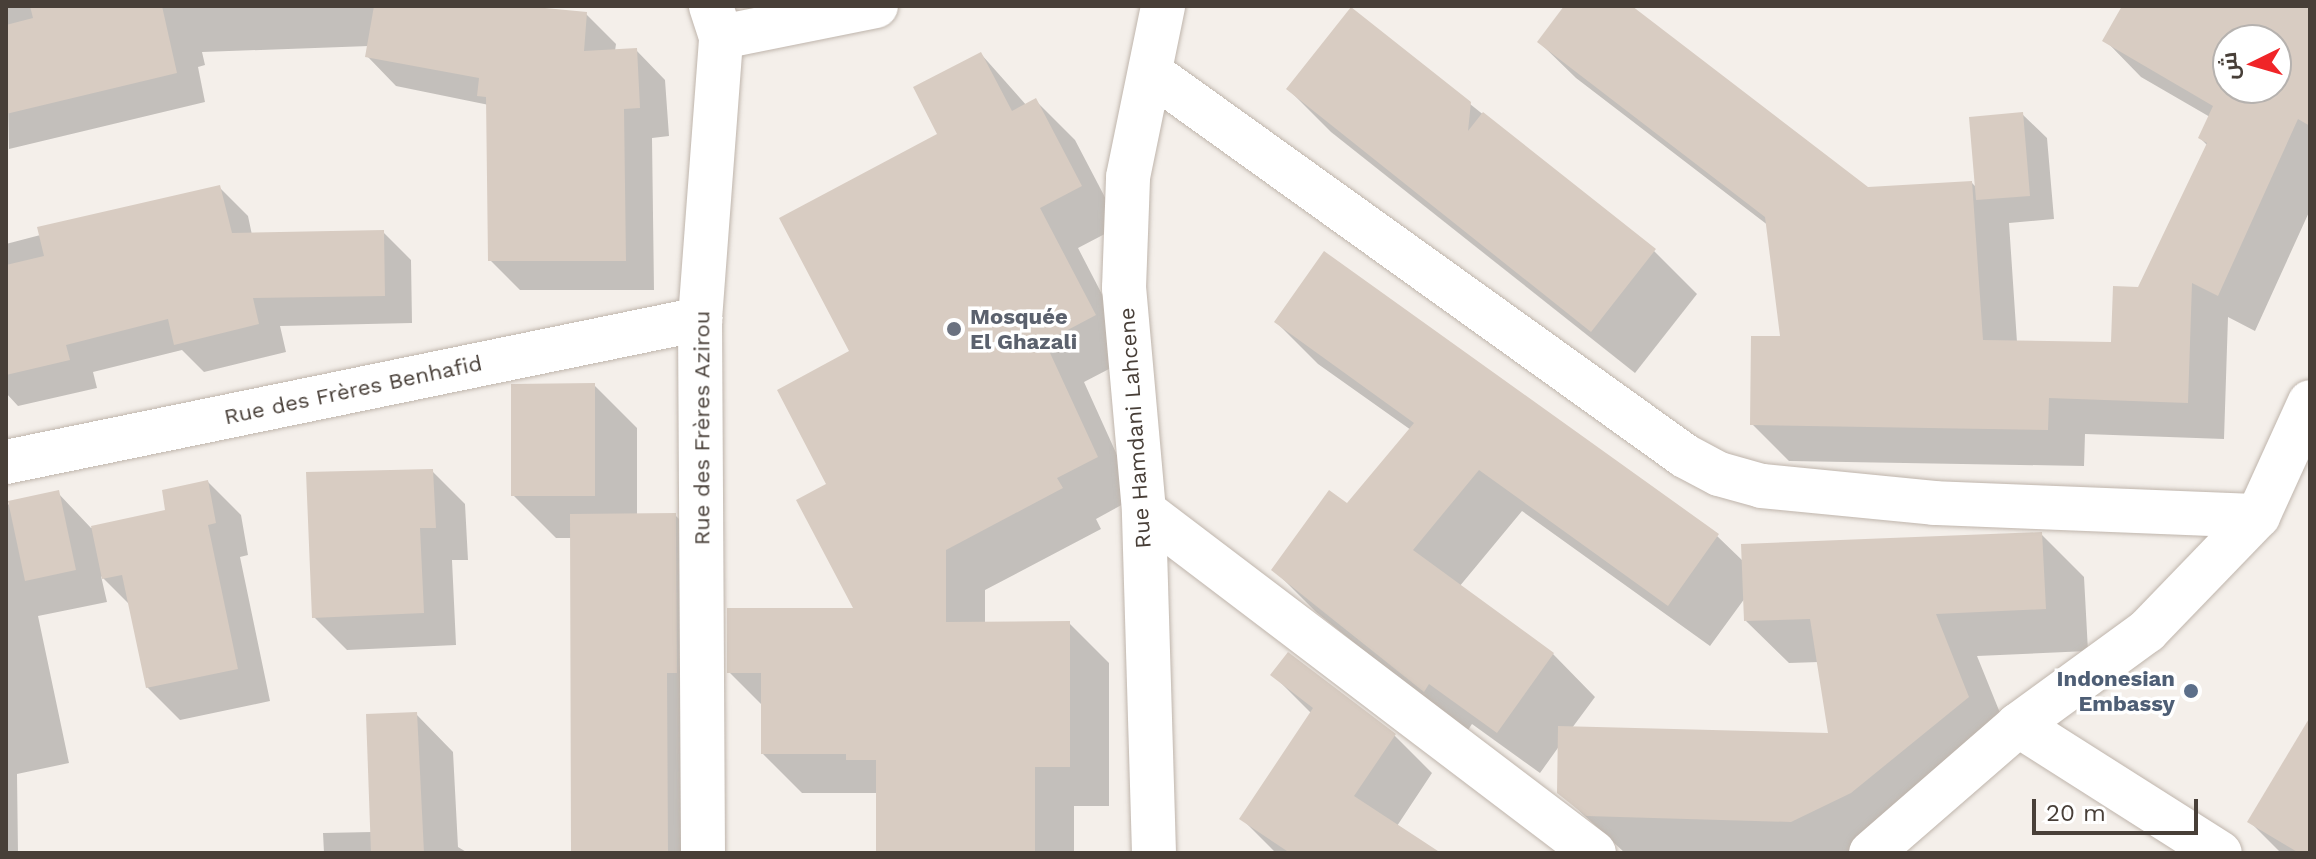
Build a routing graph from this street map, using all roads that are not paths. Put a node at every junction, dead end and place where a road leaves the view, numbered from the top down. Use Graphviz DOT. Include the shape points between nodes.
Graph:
graph roads {
  1 [pos="876,6"];
  2 [pos="1163,6"];
  3 [pos="716,22"];
  4 [pos="1151,73"];
  5 [pos="700,319"];
  6 [pos="2310,402"];
  7 [pos="6,462"];
  8 [pos="1144,511"];
  9 [pos="2258,516"];
  10 [pos="2018,725"];
  11 [pos="703,853"];
  12 [pos="1154,853"];
  13 [pos="1594,853"];
  14 [pos="1871,853"];
  15 [pos="2220,853"];
  1 -- 3 [label="street"];
  2 -- 4 [label="street, Rue Hamdani Lahcene"];
  3 -- 5 [label="street, Rue des Frères Azirou"];
  4 -- 8 [label="street, Rue Hamdani Lahcene" via="1128,177 1124,288"];
  4 -- 9 [label="street" via="1685,456 1719,474 1762,486 1934,503"];
  5 -- 7 [label="street, Rue des Frères Benhafid"];
  5 -- 11 [label="street, Rue des Frères Azirou"];
  6 -- 9 [label="street"];
  8 -- 12 [label="street, Rue Hamdani Lahcene"];
  8 -- 13 [label="street"];
  9 -- 10 [label="street" via="2147,631"];
  10 -- 14 [label="street"];
  10 -- 15 [label="street"];
}
